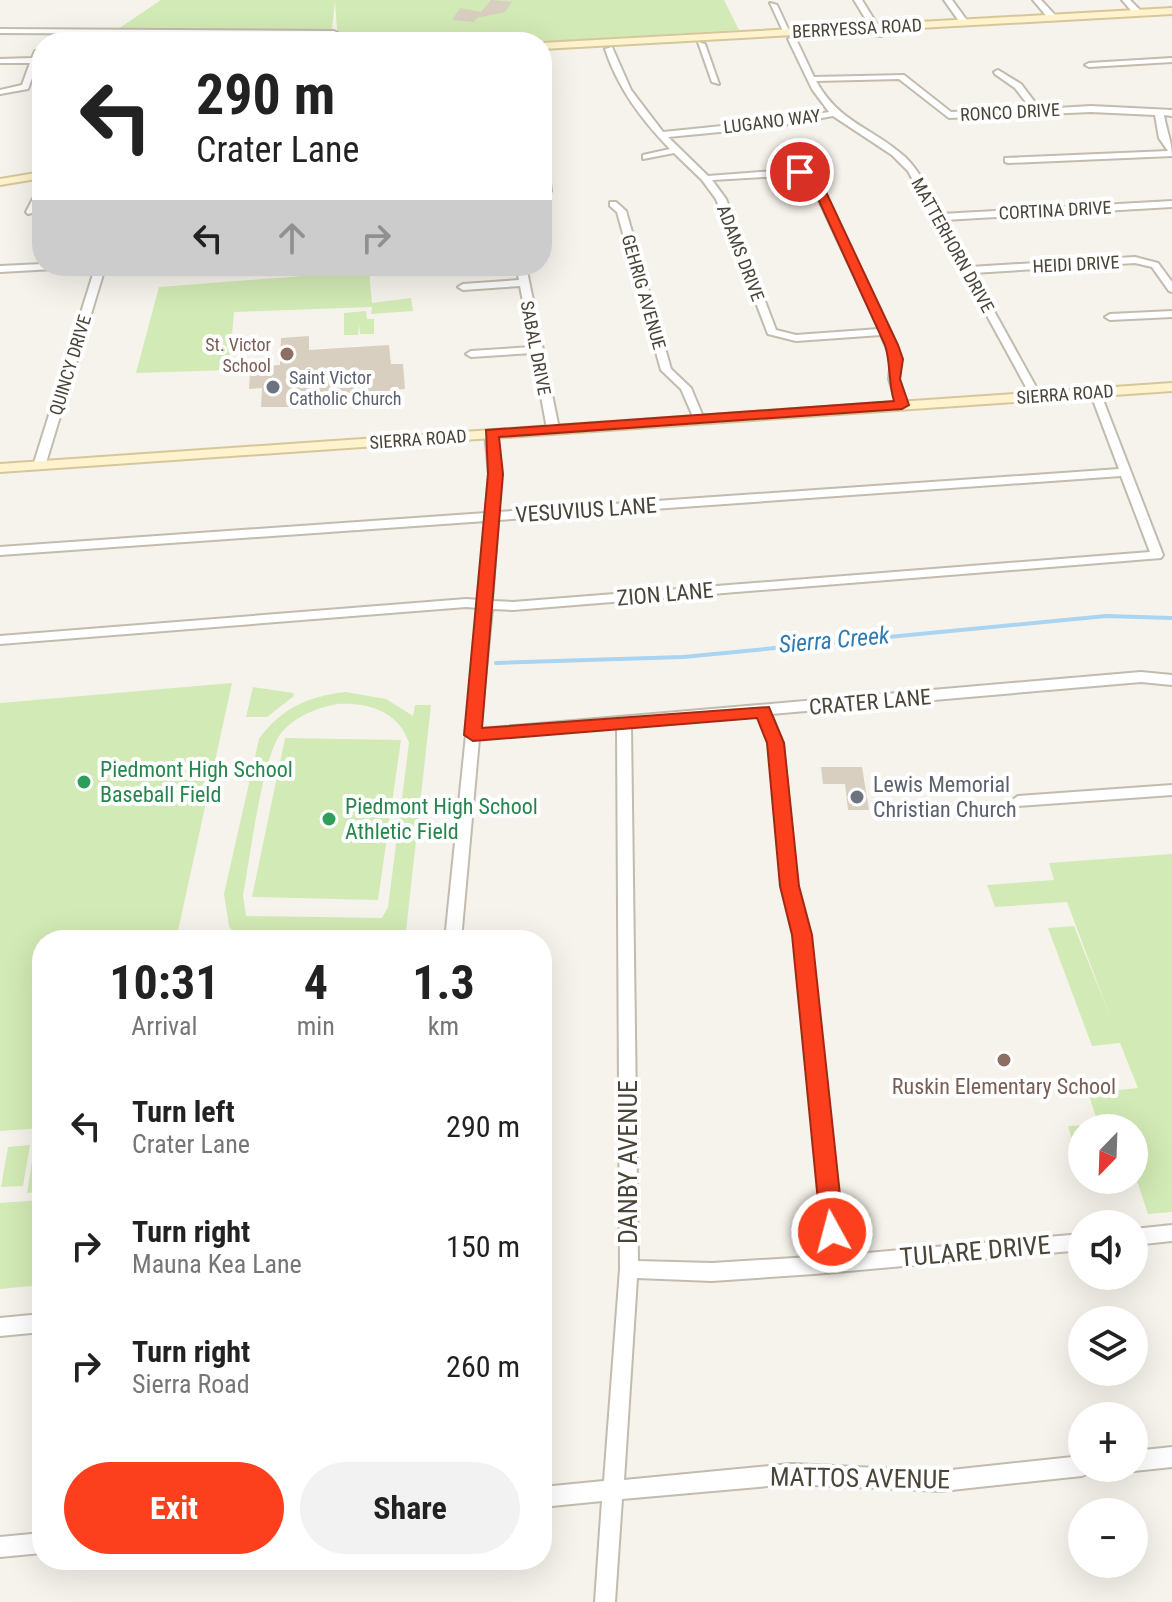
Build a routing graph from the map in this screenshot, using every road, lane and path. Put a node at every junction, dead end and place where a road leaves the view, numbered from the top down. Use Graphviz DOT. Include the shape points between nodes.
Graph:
graph roads {
  1 [pos="858,0"];
  2 [pos="948,0"];
  3 [pos="1037,0"];
  4 [pos="1126,0"];
  5 [pos="773,5"];
  6 [pos="1172,11"];
  7 [pos="1138,13"];
  8 [pos="1052,17"];
  9 [pos="1172,19"];
  10 [pos="964,22"];
  11 [pos="0,31"];
  12 [pos="876,31"];
  13 [pos="167,32"];
  14 [pos="790,35"];
  15 [pos="701,44"];
  16 [pos="607,45"];
  17 [pos="552,46"];
  18 [pos="552,52"];
  19 [pos="32,59"];
  20 [pos="1172,60"];
  21 [pos="0,61"];
  22 [pos="1089,65"];
  23 [pos="32,72"];
  24 [pos="998,72"];
  25 [pos="814,79"];
  26 [pos="716,82"];
  27 [pos="0,92"];
  28 [pos="1037,111"];
  29 [pos="1159,112"];
  30 [pos="835,113"];
  31 [pos="1172,113"];
  32 [pos="661,135"];
  33 [pos="675,150"];
  34 [pos="1172,151"];
  35 [pos="646,157"];
  36 [pos="1008,160"];
  37 [pos="32,177"];
  38 [pos="709,178"];
  39 [pos="0,182"];
  40 [pos="32,184"];
  41 [pos="0,189"];
  42 [pos="613,204"];
  43 [pos="1172,204"];
  44 [pos="939,217"];
  45 [pos="32,267"];
  46 [pos="0,269"];
  47 [pos="968,270"];
  48 [pos="97,276"];
  49 [pos="522,276"];
  50 [pos="523,283"];
  51 [pos="463,287"];
  52 [pos="1172,289"];
  53 [pos="1172,314"];
  54 [pos="1110,317"];
  55 [pos="885,332"];
  56 [pos="536,350"];
  57 [pos="471,354"];
  58 [pos="1172,387"];
  59 [pos="1095,392"];
  60 [pos="1036,396"];
  61 [pos="902,405"];
  62 [pos="699,419"];
  63 [pos="553,429"];
  64 [pos="491,433"];
  65 [pos="39,466"];
  66 [pos="0,468"];
  67 [pos="1125,472"];
  68 [pos="491,516"];
  69 [pos="0,551"];
  70 [pos="486,604"];
  71 [pos="0,640"];
  72 [pos="1171,681"];
  73 [pos="763,711"];
  74 [pos="624,721"];
  75 [pos="473,735"];
  76 [pos="1172,790"];
  77 [pos="1018,801"];
  78 [pos="454,930"];
  79 [pos="1172,1233"];
  80 [pos="1148,1236"];
  81 [pos="1068,1243"];
  82 [pos="836,1264"];
  83 [pos="629,1269"];
  84 [pos="32,1324"];
  85 [pos="0,1327"];
  86 [pos="1172,1457"];
  87 [pos="1148,1460"];
  88 [pos="1068,1468"];
  89 [pos="613,1490"];
  90 [pos="552,1496"];
  91 [pos="32,1544"];
  92 [pos="0,1547"];
  93 [pos="605,1602"];
  1 -- 12 [label="street"];
  2 -- 10 [label="street"];
  3 -- 8 [label="street"];
  4 -- 7 [label="street"];
  5 -- 14 [label="street, MATTERHORN DRIVE"];
  6 -- 7 [label="main road, BERRYESSA ROAD"];
  7 -- 8 [label="main road, BERRYESSA ROAD"];
  8 -- 10 [label="main road, BERRYESSA ROAD"];
  9 -- 12 [label="main road, BERRYESSA ROAD"];
  10 -- 12 [label="main road, BERRYESSA ROAD"];
  11 -- 13 [label="street"];
  12 -- 14 [label="main road, BERRYESSA ROAD"];
  14 -- 15 [label="main road, BERRYESSA ROAD"];
  14 -- 16 [label="main road, BERRYESSA ROAD"];
  14 -- 25 [label="street, MATTERHORN DRIVE"];
  15 -- 16 [label="main road, BERRYESSA ROAD"];
  15 -- 26 [label="street"];
  16 -- 17 [label="main road, BERRYESSA ROAD"];
  16 -- 18 [label="main road"];
  16 -- 32 [label="street, ADAMS DRIVE" via="621,86"];
  19 -- 21 [label="street"];
  20 -- 22 [label="street"];
  23 -- 27 [label="street" via="25,87"];
  24 -- 28 [label="street" via="1018,86"];
  25 -- 28 [label="street, RONCO DRIVE" via="901,77 949,115"];
  25 -- 30 [label="street, MATTERHORN DRIVE" via="814,88"];
  28 -- 29 [label="street, RONCO DRIVE"];
  29 -- 31 [label="street, RONCO DRIVE"];
  29 -- 34 [label="street" via="1163,138"];
  30 -- 32 [label="street, LUGANO WAY"];
  30 -- 44 [label="street, MATTERHORN DRIVE" via="900,156"];
  32 -- 33 [label="street, ADAMS DRIVE"];
  33 -- 35 [label="street"];
  33 -- 38 [label="street, ADAMS DRIVE"];
  34 -- 36 [label="street"];
  37 -- 39 [label="main road"];
  38 -- 55 [label="street" via="800,172 813,177"];
  38 -- 55 [label="street, ADAMS DRIVE" via="772,332 796,338"];
  40 -- 41 [label="main road"];
  42 -- 62 [label="street, GEHRIG AVENUE" via="621,211 666,370 686,388"];
  43 -- 44 [label="street, CORTINA DRIVE"];
  44 -- 47 [label="street, MATTERHORN DRIVE"];
  45 -- 46 [label="street"];
  47 -- 52 [label="street, HEIDI DRIVE" via="1135,260 1155,265"];
  47 -- 60 [label="street, MATTERHORN DRIVE"];
  48 -- 65 [label="street, QUINCY DRIVE"];
  49 -- 50 [label="street, SABAL DRIVE"];
  50 -- 51 [label="street"];
  50 -- 56 [label="street, SABAL DRIVE"];
  53 -- 54 [label="street"];
  55 -- 61 [label="street" via="896,359 894,379"];
  56 -- 57 [label="street"];
  56 -- 63 [label="street, SABAL DRIVE"];
  58 -- 59 [label="main road, SIERRA ROAD"];
  59 -- 60 [label="main road, SIERRA ROAD"];
  59 -- 67 [label="street, ZION LANE"];
  60 -- 61 [label="main road, SIERRA ROAD"];
  61 -- 62 [label="main road, SIERRA ROAD"];
  62 -- 63 [label="main road, SIERRA ROAD"];
  63 -- 64 [label="main road, SIERRA ROAD"];
  64 -- 65 [label="main road, SIERRA ROAD"];
  64 -- 68 [label="street"];
  65 -- 66 [label="main road, SIERRA ROAD"];
  67 -- 68 [label="street, VESUVIUS LANE"];
  67 -- 70 [label="street, ZION LANE" via="1157,555"];
  68 -- 69 [label="street, VESUVIUS LANE"];
  68 -- 70 [label="street"];
  70 -- 71 [label="street, ZION LANE"];
  70 -- 75 [label="street"];
  72 -- 73 [label="street, CRATER LANE" via="1141,677"];
  73 -- 74 [label="street, CRATER LANE"];
  73 -- 82 [label="street" via="776,743 790,886 802,935"];
  74 -- 75 [label="street, CRATER LANE"];
  74 -- 83 [label="street, DANBY AVENUE"];
  75 -- 78 [label="street"];
  76 -- 77 [label="street"];
  79 -- 80 [label="street"];
  81 -- 82 [label="street, TULARE DRIVE"];
  82 -- 83 [label="street, TULARE DRIVE" via="712,1272"];
  83 -- 89 [label="street, DANBY AVENUE"];
  84 -- 85 [label="street"];
  86 -- 87 [label="street"];
  88 -- 89 [label="street, MATTOS AVENUE" via="942,1481 791,1474"];
  89 -- 90 [label="street, MATTOS AVENUE"];
  89 -- 93 [label="street, DANBY AVENUE"];
  91 -- 92 [label="street"];
}
